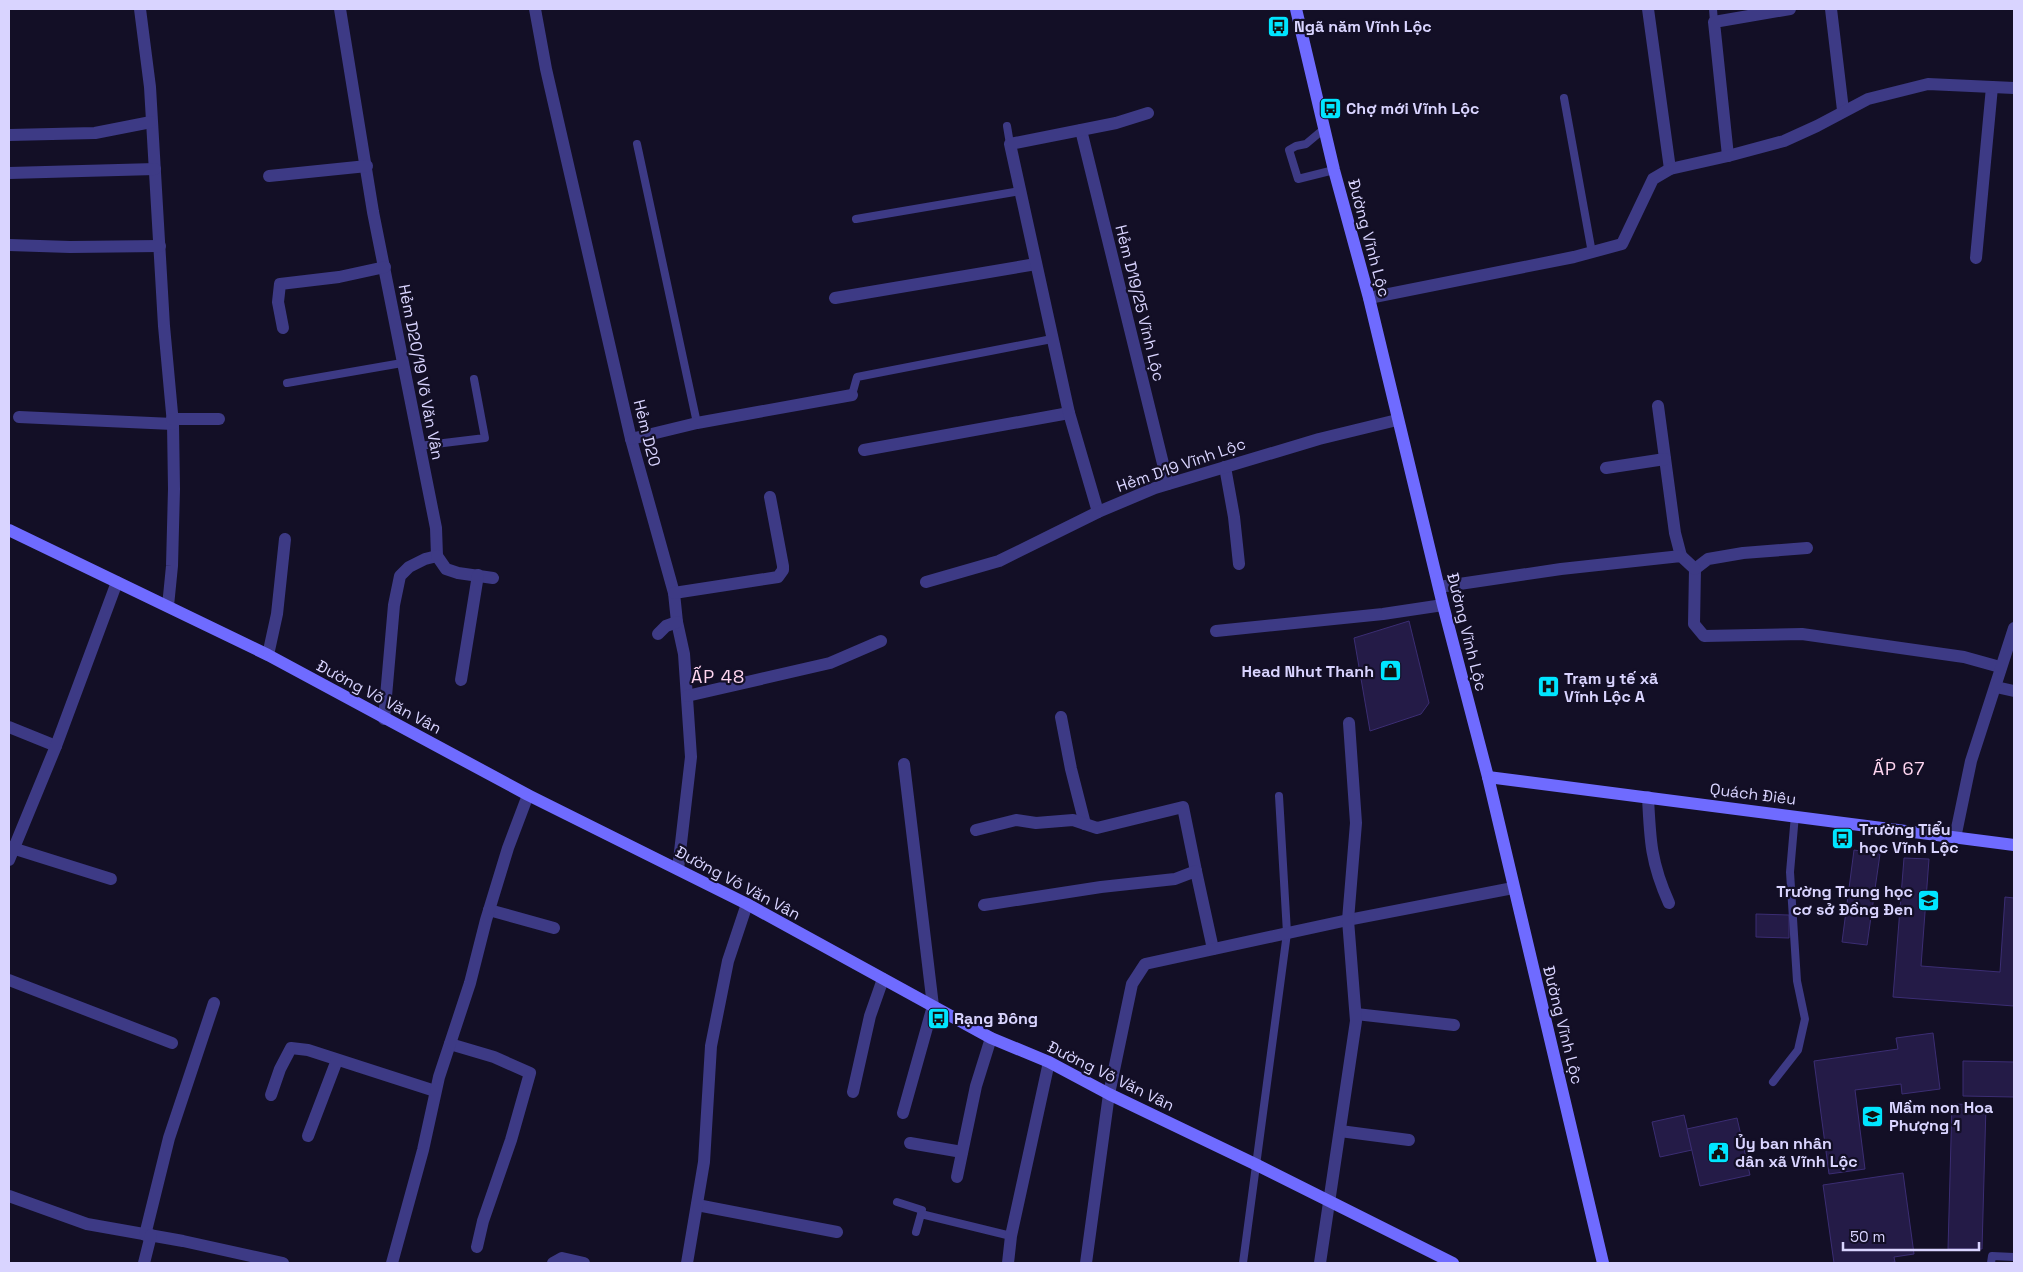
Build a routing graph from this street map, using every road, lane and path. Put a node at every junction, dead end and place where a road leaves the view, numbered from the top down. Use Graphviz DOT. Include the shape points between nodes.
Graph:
graph roads {
  1 [pos="140,9"];
  2 [pos="340,9"];
  3 [pos="535,9"];
  4 [pos="1296,9"];
  5 [pos="1648,9"];
  6 [pos="1713,9"];
  7 [pos="1790,9"];
  8 [pos="1831,9"];
  9 [pos="1714,22"];
  10 [pos="1992,87"];
  11 [pos="2014,88"];
  12 [pos="1564,98"];
  13 [pos="1844,110"];
  14 [pos="1148,114"];
  15 [pos="152,122"];
  16 [pos="1007,126"];
  17 [pos="1325,128"];
  18 [pos="1081,130"];
  19 [pos="9,135"];
  20 [pos="637,144"];
  21 [pos="1010,144"];
  22 [pos="1728,156"];
  23 [pos="367,166"];
  24 [pos="155,169"];
  25 [pos="1670,169"];
  26 [pos="1334,170"];
  27 [pos="9,173"];
  28 [pos="269,176"];
  29 [pos="1020,192"];
  30 [pos="856,219"];
  31 [pos="9,245"];
  32 [pos="160,246"];
  33 [pos="1592,253"];
  34 [pos="1976,258"];
  35 [pos="1036,264"];
  36 [pos="384,267"];
  37 [pos="835,298"];
  38 [pos="1368,298"];
  39 [pos="283,328"];
  40 [pos="1052,339"];
  41 [pos="402,363"];
  42 [pos="474,379"];
  43 [pos="287,382"];
  44 [pos="852,395"];
  45 [pos="1658,406"];
  46 [pos="1069,413"];
  47 [pos="19,417"];
  48 [pos="219,420"];
  49 [pos="1397,420"];
  50 [pos="173,422"];
  51 [pos="697,423"];
  52 [pos="631,439"];
  53 [pos="419,446"];
  54 [pos="864,450"];
  55 [pos="1665,459"];
  56 [pos="1225,467"];
  57 [pos="1606,468"];
  58 [pos="1168,484"];
  59 [pos="770,497"];
  60 [pos="1098,512"];
  61 [pos="9,530"];
  62 [pos="285,539"];
  63 [pos="1807,548"];
  64 [pos="437,556"];
  65 [pos="1681,556"];
  66 [pos="1239,564"];
  67 [pos="1696,569"];
  68 [pos="478,575"];
  69 [pos="493,578"];
  70 [pos="117,582"];
  71 [pos="926,582"];
  72 [pos="1439,587"];
  73 [pos="674,593"];
  74 [pos="1443,605"];
  75 [pos="168,606"];
  76 [pos="2014,628"];
  77 [pos="1216,632"];
  78 [pos="881,641"];
  79 [pos="268,655"];
  80 [pos="2000,667"];
  81 [pos="461,680"];
  82 [pos="1996,687"];
  83 [pos="2014,691"];
  84 [pos="687,696"];
  85 [pos="1061,717"];
  86 [pos="384,719"];
  87 [pos="1349,723"];
  88 [pos="9,727"];
  89 [pos="56,746"];
  90 [pos="904,764"];
  91 [pos="1488,777"];
  92 [pos="528,794"];
  93 [pos="1279,796"];
  94 [pos="1648,797"];
  95 [pos="1794,815"];
  96 [pos="1085,824"];
  97 [pos="976,830"];
  98 [pos="1955,838"];
  99 [pos="2014,845"];
  100 [pos="10,852"];
  101 [pos="678,869"];
  102 [pos="1196,871"];
  103 [pos="111,880"];
  104 [pos="1513,888"];
  105 [pos="1669,903"];
  106 [pos="746,904"];
  107 [pos="984,905"];
  108 [pos="489,910"];
  109 [pos="1348,920"];
  110 [pos="554,928"];
  111 [pos="1287,933"];
  112 [pos="1213,949"];
  113 [pos="883,979"];
  114 [pos="9,980"];
  115 [pos="214,1004"];
  116 [pos="933,1006"];
  117 [pos="1356,1014"];
  118 [pos="1454,1024"];
  119 [pos="992,1038"];
  120 [pos="172,1043"];
  121 [pos="450,1044"];
  122 [pos="338,1060"];
  123 [pos="1049,1062"];
  124 [pos="1773,1082"];
  125 [pos="435,1091"];
  126 [pos="853,1092"];
  127 [pos="1109,1094"];
  128 [pos="271,1096"];
  129 [pos="903,1113"];
  130 [pos="1340,1131"];
  131 [pos="308,1136"];
  132 [pos="1409,1140"];
  133 [pos="910,1143"];
  134 [pos="962,1152"];
  135 [pos="1257,1165"];
  136 [pos="957,1177"];
  137 [pos="9,1196"];
  138 [pos="1329,1201"];
  139 [pos="897,1202"];
  140 [pos="697,1205"];
  141 [pos="921,1214"];
  142 [pos="838,1232"];
  143 [pos="916,1232"];
  144 [pos="148,1235"];
  145 [pos="1011,1236"];
  146 [pos="476,1247"];
  147 [pos="2014,1257"];
  148 [pos="1447,1262"];
  149 [pos="144,1263"];
  150 [pos="282,1263"];
  151 [pos="392,1263"];
  152 [pos="553,1263"];
  153 [pos="584,1263"];
  154 [pos="687,1263"];
  155 [pos="1008,1263"];
  156 [pos="1086,1263"];
  157 [pos="1243,1263"];
  158 [pos="1320,1263"];
  159 [pos="1603,1263"];
  160 [pos="1991,1263"];
  1 -- 15 [label="street"];
  2 -- 23 [label="street, Hẻm D20/19 Võ Văn Vân"];
  3 -- 52 [label="street, Hẻm D20"];
  4 -- 17 [label="main road, Đường Vĩnh Lộc"];
  5 -- 25 [label="street"];
  6 -- 9 [label="lane"];
  7 -- 9 [label="street"];
  8 -- 13 [label="street"];
  9 -- 22 [label="street"];
  10 -- 11 [label="street"];
  10 -- 13 [label="street" via="1928,84 1868,99"];
  10 -- 34 [label="street"];
  12 -- 33 [label="lane"];
  13 -- 22 [label="street" via="1784,140"];
  14 -- 18 [label="street"];
  15 -- 19 [label="street" via="95,133"];
  15 -- 24 [label="street"];
  16 -- 21 [label="lane"];
  17 -- 26 [label="main road, Đường Vĩnh Lộc"];
  17 -- 26 [label="lane" via="1306,144 1289,150 1298,178"];
  18 -- 21 [label="street"];
  18 -- 58 [label="street, Hẻm D19/25 Vĩnh Lộc"];
  20 -- 51 [label="lane"];
  21 -- 29 [label="street"];
  22 -- 25 [label="street"];
  23 -- 28 [label="street"];
  23 -- 36 [label="street, Hẻm D20/19 Võ Văn Vân"];
  24 -- 27 [label="street"];
  24 -- 32 [label="street"];
  25 -- 33 [label="street" via="1653,179 1622,244"];
  26 -- 38 [label="main road, Đường Vĩnh Lộc"];
  29 -- 30 [label="lane"];
  29 -- 35 [label="street"];
  31 -- 32 [label="street"];
  32 -- 50 [label="street"];
  33 -- 38 [label="street"];
  35 -- 37 [label="street"];
  35 -- 40 [label="street"];
  36 -- 39 [label="street" via="339,277 280,284 278,302"];
  36 -- 41 [label="street, Hẻm D20/19 Võ Văn Vân"];
  38 -- 49 [label="main road, Đường Vĩnh Lộc"];
  40 -- 44 [label="lane" via="856,377"];
  40 -- 46 [label="street"];
  41 -- 43 [label="lane"];
  41 -- 53 [label="street, Hẻm D20/19 Võ Văn Vân"];
  42 -- 53 [label="lane" via="485,438"];
  44 -- 51 [label="street"];
  45 -- 55 [label="street"];
  46 -- 54 [label="street"];
  46 -- 60 [label="street"];
  47 -- 50 [label="street"];
  48 -- 50 [label="street"];
  49 -- 56 [label="street, Hẻm D19 Vĩnh Lộc" via="1319,438"];
  49 -- 72 [label="main road, Đường Vĩnh Lộc"];
  50 -- 75 [label="street" via="172,566"];
  51 -- 52 [label="street"];
  52 -- 73 [label="street, Hẻm D20"];
  53 -- 64 [label="street, Hẻm D20/19 Võ Văn Vân" via="436,528"];
  55 -- 57 [label="street"];
  55 -- 65 [label="street" via="1674,533"];
  56 -- 58 [label="street, Hẻm D19 Vĩnh Lộc"];
  56 -- 66 [label="street"];
  58 -- 60 [label="street, Hẻm D19 Vĩnh Lộc"];
  59 -- 73 [label="street" via="783,566 778,577"];
  60 -- 71 [label="street, Hẻm D19 Vĩnh Lộc" via="1000,561"];
  61 -- 70 [label="main road, Đường Võ Văn Vân"];
  62 -- 79 [label="street" via="277,614"];
  63 -- 67 [label="street" via="1708,559"];
  64 -- 68 [label="street" via="446,569"];
  64 -- 86 [label="street" via="409,567 400,576 394,605"];
  65 -- 67 [label="street"];
  65 -- 72 [label="street"];
  67 -- 80 [label="street" via="1694,624 1704,636 1802,634 1964,657"];
  68 -- 69 [label="street"];
  68 -- 81 [label="street"];
  70 -- 75 [label="main road, Đường Võ Văn Vân"];
  70 -- 89 [label="street"];
  72 -- 74 [label="main road, Đường Vĩnh Lộc"];
  73 -- 84 [label="street, Hẻm D20" via="667,627 684,654"];
  74 -- 77 [label="street"];
  74 -- 91 [label="main road, Đường Vĩnh Lộc"];
  75 -- 79 [label="main road, Đường Võ Văn Vân"];
  76 -- 80 [label="street"];
  78 -- 84 [label="street" via="830,663"];
  79 -- 86 [label="main road, Đường Võ Văn Vân"];
  80 -- 82 [label="street"];
  82 -- 83 [label="street"];
  82 -- 98 [label="street" via="1971,761"];
  84 -- 101 [label="street, Hẻm D20" via="692,757"];
  85 -- 96 [label="street" via="1070,769"];
  86 -- 92 [label="main road, Đường Võ Văn Vân"];
  87 -- 109 [label="street" via="1356,823"];
  88 -- 89 [label="street"];
  89 -- 100 [label="street"];
  90 -- 116 [label="street"];
  91 -- 94 [label="main road, Quách Điêu"];
  91 -- 104 [label="main road, Đường Vĩnh Lộc"];
  92 -- 101 [label="main road, Đường Võ Văn Vân"];
  92 -- 108 [label="street"];
  93 -- 111 [label="lane"];
  94 -- 95 [label="main road, Quách Điêu"];
  94 -- 105 [label="street" via="1653,861"];
  95 -- 98 [label="main road, Quách Điêu"];
  95 -- 124 [label="lane" via="1790,872 1797,981 1805,1019 1798,1050"];
  96 -- 97 [label="street" via="1073,820 1036,823 1016,820"];
  96 -- 102 [label="street" via="1097,828 1183,807"];
  98 -- 99 [label="main road, Quách Điêu"];
  100 -- 103 [label="street"];
  101 -- 106 [label="main road, Đường Võ Văn Vân"];
  102 -- 107 [label="street" via="1175,879"];
  102 -- 112 [label="street"];
  104 -- 109 [label="street"];
  104 -- 159 [label="main road, Đường Vĩnh Lộc"];
  106 -- 113 [label="main road, Đường Võ Văn Vân"];
  106 -- 140 [label="street" via="728,961 712,1046 704,1162"];
  108 -- 110 [label="street"];
  108 -- 121 [label="street"];
  109 -- 111 [label="street"];
  109 -- 117 [label="street"];
  111 -- 112 [label="street"];
  111 -- 135 [label="lane"];
  112 -- 127 [label="street" via="1145,964 1132,984"];
  113 -- 116 [label="main road, Đường Võ Văn Vân"];
  113 -- 126 [label="street" via="870,1016"];
  114 -- 120 [label="street"];
  115 -- 144 [label="street" via="169,1138"];
  116 -- 119 [label="main road, Đường Võ Văn Vân"];
  116 -- 129 [label="street"];
  117 -- 118 [label="street"];
  117 -- 130 [label="street"];
  119 -- 123 [label="main road, Đường Võ Văn Vân"];
  119 -- 134 [label="street" via="976,1086"];
  121 -- 125 [label="street"];
  121 -- 146 [label="street" via="494,1057 530,1073"];
  122 -- 125 [label="street"];
  122 -- 128 [label="street" via="291,1048"];
  122 -- 131 [label="street"];
  123 -- 127 [label="main road, Đường Võ Văn Vân"];
  123 -- 145 [label="street"];
  125 -- 151 [label="street" via="423,1150"];
  127 -- 135 [label="main road, Đường Võ Văn Vân"];
  127 -- 156 [label="street"];
  130 -- 132 [label="street"];
  130 -- 138 [label="street"];
  133 -- 134 [label="street"];
  134 -- 136 [label="street"];
  135 -- 138 [label="main road, Đường Võ Văn Vân"];
  135 -- 157 [label="lane"];
  137 -- 144 [label="street" via="87,1224"];
  138 -- 148 [label="main road, Đường Võ Văn Vân"];
  138 -- 158 [label="street"];
  139 -- 141 [label="lane" via="922,1210"];
  140 -- 142 [label="street"];
  140 -- 154 [label="street"];
  141 -- 143 [label="lane"];
  141 -- 145 [label="lane"];
  144 -- 149 [label="street"];
  144 -- 150 [label="street"];
  145 -- 155 [label="street"];
  147 -- 160 [label="lane" via="1992,1256"];
  152 -- 153 [label="street" via="562,1258"];
}
